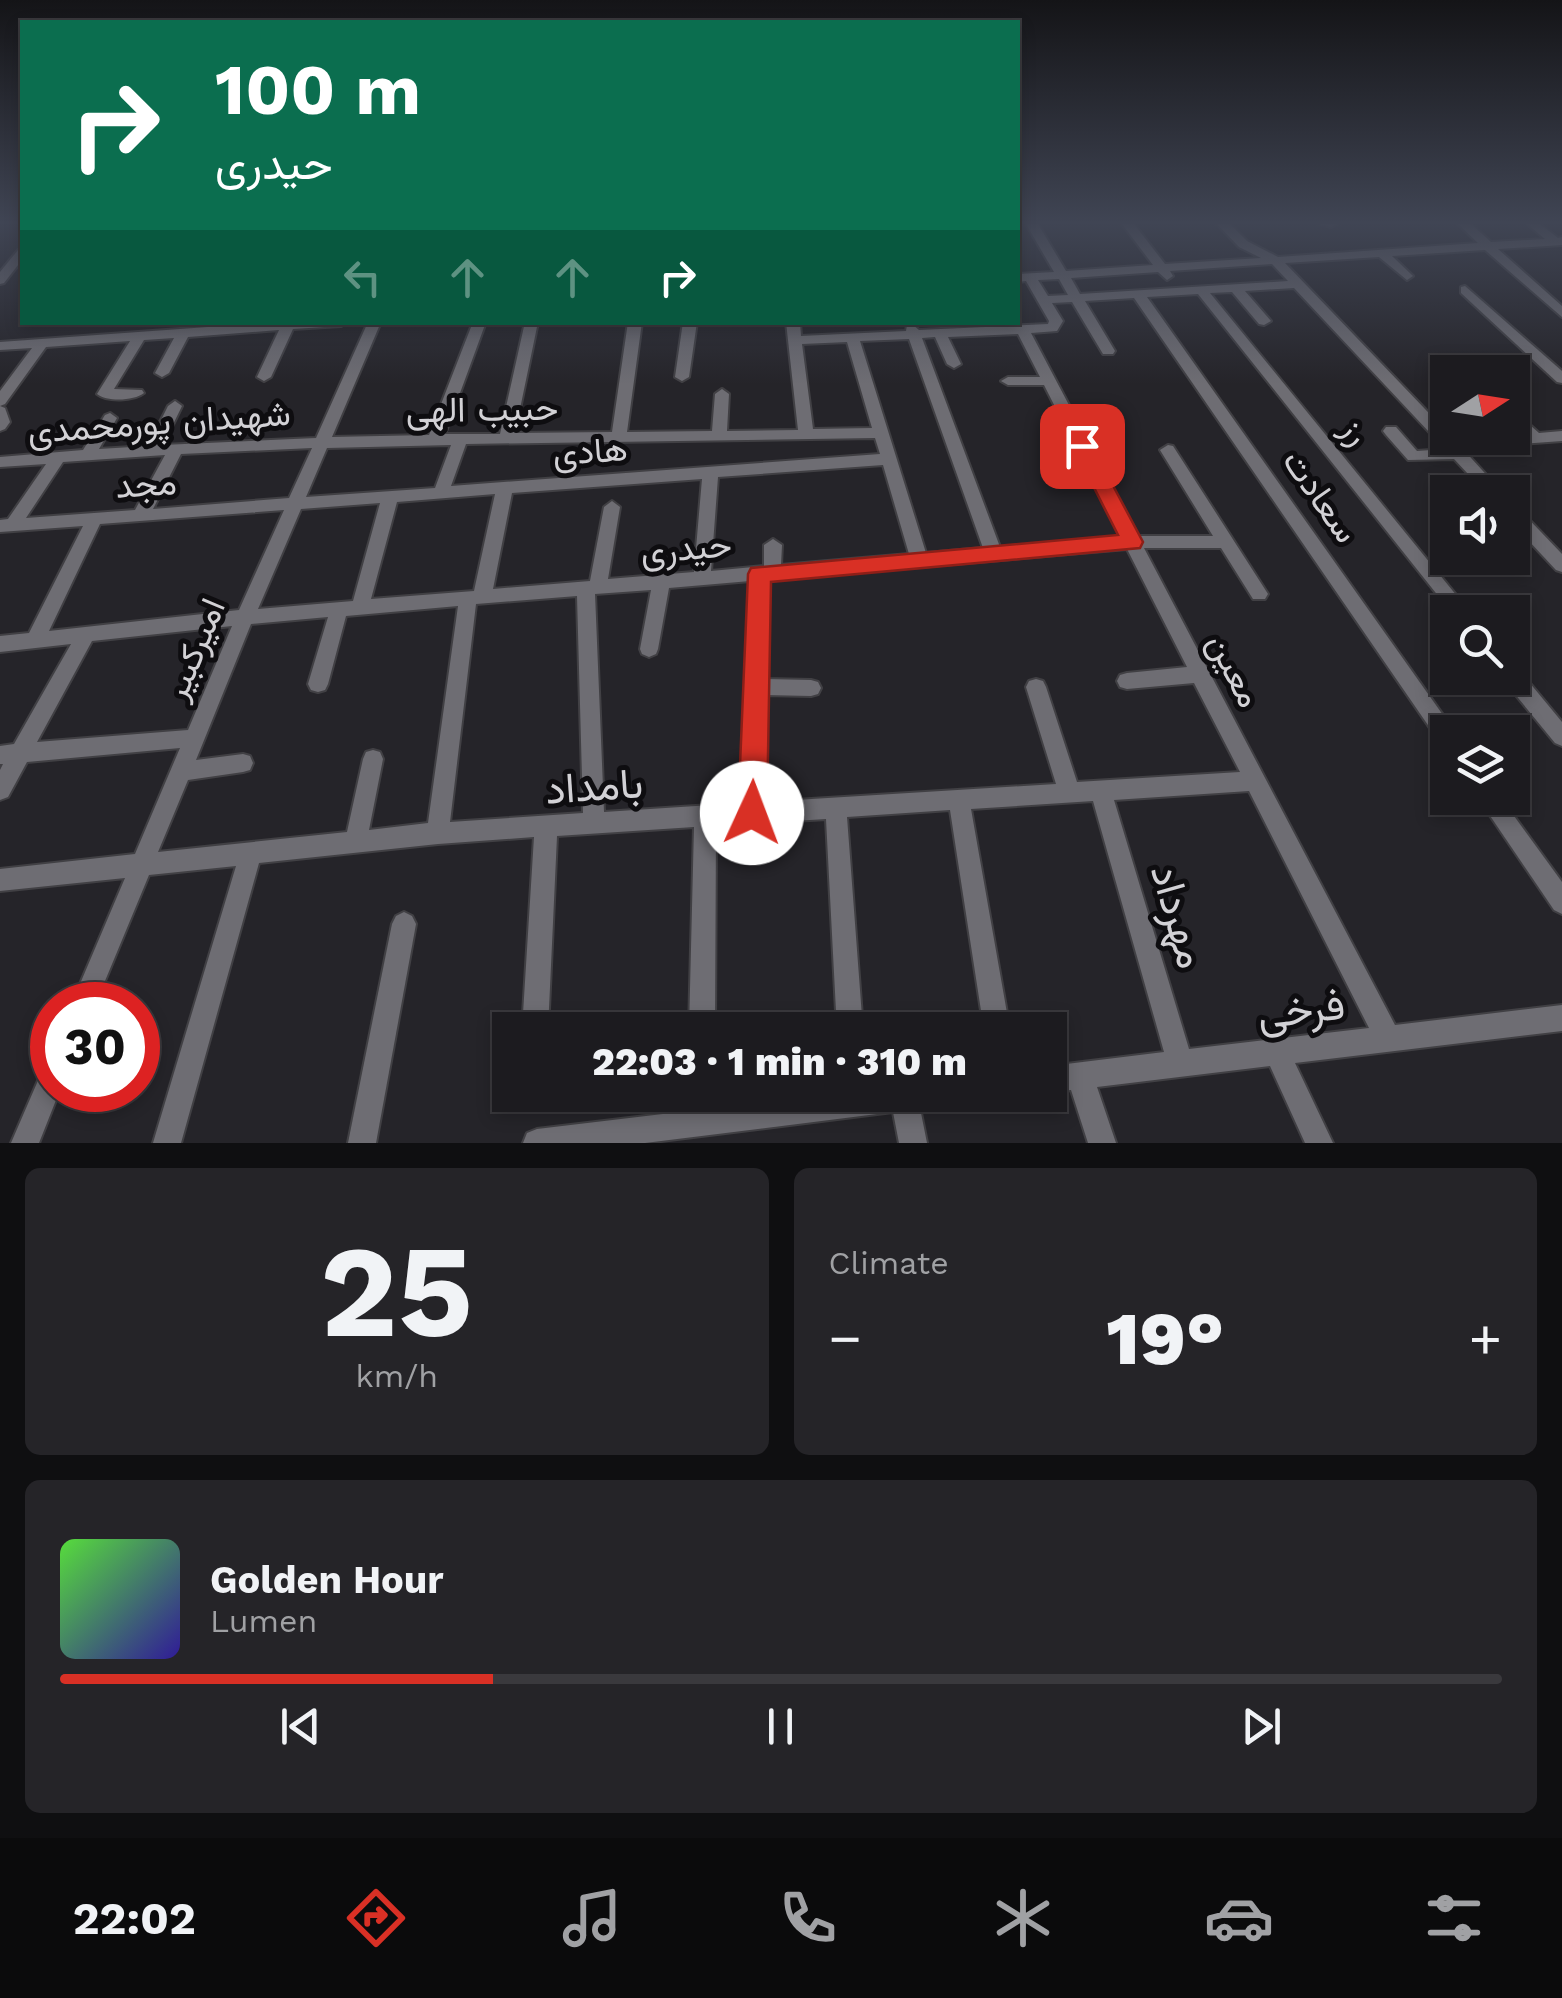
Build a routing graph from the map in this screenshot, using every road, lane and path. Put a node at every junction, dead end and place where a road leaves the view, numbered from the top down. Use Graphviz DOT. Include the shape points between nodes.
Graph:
graph roads {
  1 [pos="1063,277"];
  2 [pos="1167,277"];
  3 [pos="1290,277"];
  4 [pos="1522,277"];
  5 [pos="1024,278"];
  6 [pos="1296,284"];
  7 [pos="1235,288"];
  8 [pos="1201,290"];
  9 [pos="1464,290"];
  10 [pos="1177,291"];
  11 [pos="1138,294"];
  12 [pos="1075,297"];
  13 [pos="1043,300"];
  14 [pos="1562,313"];
  15 [pos="1264,321"];
  16 [pos="74,325"];
  17 [pos="301,325"];
  18 [pos="374,325"];
  19 [pos="479,325"];
  20 [pos="531,325"];
  21 [pos="635,325"];
  22 [pos="690,325"];
  23 [pos="792,325"];
  24 [pos="288,326"];
  25 [pos="912,328"];
  26 [pos="194,329"];
  27 [pos="1023,330"];
  28 [pos="940,333"];
  29 [pos="139,336"];
  30 [pos="852,337"];
  31 [pos="795,340"];
  32 [pos="63,342"];
  33 [pos="42,344"];
  34 [pos="0,346"];
  35 [pos="1108,352"];
  36 [pos="954,364"];
  37 [pos="162,374"];
  38 [pos="264,376"];
  39 [pos="682,377"];
  40 [pos="1562,378"];
  41 [pos="1008,381"];
  42 [pos="1050,381"];
  43 [pos="138,392"];
  44 [pos="722,394"];
  45 [pos="0,400"];
  46 [pos="175,406"];
  47 [pos="0,411"];
  48 [pos="110,418"];
  49 [pos="1430,425"];
  50 [pos="0,426"];
  51 [pos="1391,431"];
  52 [pos="1530,432"];
  53 [pos="882,433"];
  54 [pos="806,435"];
  55 [pos="719,436"];
  56 [pos="1561,437"];
  57 [pos="619,438"];
  58 [pos="1536,438"];
  59 [pos="506,439"];
  60 [pos="1530,439"];
  61 [pos="435,440"];
  62 [pos="460,440"];
  63 [pos="322,442"];
  64 [pos="176,448"];
  65 [pos="153,450"];
  66 [pos="1168,450"];
  67 [pos="1430,453"];
  68 [pos="88,454"];
  69 [pos="1459,455"];
  70 [pos="58,457"];
  71 [pos="890,459"];
  72 [pos="0,462"];
  73 [pos="712,472"];
  74 [pos="1478,475"];
  75 [pos="505,488"];
  76 [pos="440,492"];
  77 [pos="390,496"];
  78 [pos="296,503"];
  79 [pos="612,507"];
  80 [pos="141,514"];
  81 [pos="95,518"];
  82 [pos="6,525"];
  83 [pos="1530,531"];
  84 [pos="1132,542"];
  85 [pos="1226,542"];
  86 [pos="773,546"];
  87 [pos="994,554"];
  88 [pos="920,561"];
  89 [pos="1562,564"];
  90 [pos="766,574"];
  91 [pos="702,579"];
  92 [pos="661,582"];
  93 [pos="592,588"];
  94 [pos="1259,594"];
  95 [pos="1447,595"];
  96 [pos="475,598"];
  97 [pos="350,609"];
  98 [pos="245,618"];
  99 [pos="87,633"];
  100 [pos="36,638"];
  101 [pos="0,644"];
  102 [pos="650,649"];
  103 [pos="1200,674"];
  104 [pos="1127,681"];
  105 [pos="318,684"];
  106 [pos="1036,686"];
  107 [pos="756,687"];
  108 [pos="811,688"];
  109 [pos="1528,695"];
  110 [pos="1432,715"];
  111 [pos="1562,737"];
  112 [pos="195,738"];
  113 [pos="10,754"];
  114 [pos="373,759"];
  115 [pos="244,763"];
  116 [pos="181,771"];
  117 [pos="1255,780"];
  118 [pos="0,790"];
  119 [pos="1101,790"];
  120 [pos="1070,793"];
  121 [pos="959,800"];
  122 [pos="836,808"];
  123 [pos="752,813"];
  124 [pos="1501,815"];
  125 [pos="704,816"];
  126 [pos="594,823"];
  127 [pos="546,826"];
  128 [pos="438,834"];
  129 [pos="356,841"];
  130 [pos="251,852"];
  131 [pos="142,865"];
  132 [pos="0,880"];
  133 [pos="1562,902"];
  134 [pos="404,924"];
  135 [pos="93,982"];
  136 [pos="537,1012"];
  137 [pos="702,1012"];
  138 [pos="849,1012"];
  139 [pos="994,1012"];
  140 [pos="1562,1018"];
  141 [pos="1388,1039"];
  142 [pos="1277,1052"];
  143 [pos="1180,1064"];
  144 [pos="1080,1076"];
  145 [pos="1067,1078"];
  146 [pos="38,1112"];
  147 [pos="696,1112"];
  148 [pos="912,1112"];
  149 [pos="668,1134"];
  150 [pos="25,1143"];
  151 [pos="166,1143"];
  152 [pos="362,1143"];
  153 [pos="536,1143"];
  154 [pos="913,1143"];
  155 [pos="1102,1143"];
  156 [pos="1319,1143"];
  1 -- 12 [label="street"];
  2 -- 10 [label="street"];
  3 -- 6 [label="street"];
  4 -- 14 [label="street"];
  5 -- 13 [label="street"];
  6 -- 7 [label="street"];
  6 -- 49 [label="street"];
  7 -- 8 [label="street"];
  7 -- 15 [label="street"];
  8 -- 10 [label="street"];
  8 -- 95 [label="street, رز"];
  9 -- 40 [label="street"];
  10 -- 11 [label="street"];
  11 -- 12 [label="street"];
  11 -- 110 [label="street, سعادت"];
  12 -- 13 [label="street"];
  12 -- 35 [label="street"];
  13 -- 27 [label="street" via="1056,325"];
  16 -- 32 [label="street"];
  17 -- 24 [label="street"];
  18 -- 63 [label="street, امیرکبیر"];
  19 -- 61 [label="street"];
  20 -- 59 [label="street"];
  21 -- 57 [label="street"];
  22 -- 39 [label="street"];
  23 -- 31 [label="street"];
  24 -- 26 [label="street"];
  24 -- 38 [label="street"];
  25 -- 28 [label="street"];
  25 -- 30 [label="street"];
  25 -- 87 [label="street"];
  26 -- 29 [label="street"];
  26 -- 37 [label="street"];
  27 -- 28 [label="street"];
  27 -- 42 [label="street, معین"];
  28 -- 36 [label="street"];
  29 -- 32 [label="street"];
  29 -- 43 [label="street" via="104,394"];
  30 -- 31 [label="street"];
  30 -- 53 [label="street"];
  31 -- 54 [label="street"];
  32 -- 33 [label="street"];
  33 -- 34 [label="street"];
  33 -- 45 [label="street"];
  41 -- 42 [label="street"];
  42 -- 84 [label="street, معین"];
  44 -- 55 [label="street"];
  46 -- 65 [label="street"];
  47 -- 50 [label="street"];
  48 -- 68 [label="street"];
  51 -- 67 [label="street" via="1412,456"];
  52 -- 58 [label="street"];
  53 -- 54 [label="street, حبیب الهی"];
  53 -- 71 [label="street"];
  54 -- 55 [label="street, حبیب الهی"];
  55 -- 57 [label="street, حبیب الهی"];
  56 -- 58 [label="street"];
  57 -- 59 [label="street, حبیب الهی"];
  58 -- 60 [label="street"];
  59 -- 62 [label="street, حبیب الهی"];
  61 -- 62 [label="street, حبیب الهی"];
  61 -- 63 [label="street, حبیب الهی"];
  62 -- 76 [label="street"];
  63 -- 64 [label="street, شهیدان پورمحمدی" via="231,452"];
  63 -- 78 [label="street, امیرکبیر"];
  64 -- 65 [label="street, شهیدان پورمحمدی"];
  64 -- 80 [label="street"];
  65 -- 68 [label="street, شهیدان پورمحمدی"];
  66 -- 85 [label="street"];
  68 -- 70 [label="street, شهیدان پورمحمدی"];
  69 -- 74 [label="street"];
  70 -- 72 [label="street, شهیدان پورمحمدی"];
  70 -- 82 [label="street"];
  71 -- 73 [label="street, هادی" via="772,475"];
  71 -- 88 [label="street"];
  73 -- 75 [label="street, هادی"];
  73 -- 91 [label="street"];
  75 -- 76 [label="street, هادی"];
  75 -- 96 [label="street"];
  76 -- 77 [label="street, هادی"];
  77 -- 78 [label="street, هادی"];
  77 -- 97 [label="street"];
  78 -- 80 [label="street, مجد"];
  78 -- 98 [label="street, امیرکبیر"];
  79 -- 93 [label="street"];
  80 -- 81 [label="street, مجد"];
  81 -- 82 [label="street, مجد"];
  81 -- 100 [label="street"];
  83 -- 89 [label="street"];
  84 -- 85 [label="street, حیدری"];
  84 -- 87 [label="street, حیدری"];
  84 -- 103 [label="street, معین"];
  85 -- 94 [label="street"];
  86 -- 90 [label="street"];
  87 -- 88 [label="street, حیدری"];
  88 -- 90 [label="street, حیدری"];
  90 -- 91 [label="street, حیدری"];
  90 -- 107 [label="street"];
  91 -- 92 [label="street, حیدری"];
  92 -- 93 [label="street, حیدری"];
  92 -- 102 [label="street"];
  93 -- 96 [label="street, حیدری"];
  93 -- 126 [label="street"];
  96 -- 97 [label="street, حیدری"];
  96 -- 128 [label="street"];
  97 -- 98 [label="street, حیدری"];
  97 -- 105 [label="street"];
  98 -- 99 [label="street, حیدری"];
  98 -- 112 [label="street, امیرکبیر"];
  99 -- 100 [label="street, حیدری"];
  99 -- 113 [label="street"];
  100 -- 101 [label="street, حیدری"];
  103 -- 104 [label="street"];
  103 -- 117 [label="street, معین"];
  106 -- 120 [label="street"];
  107 -- 108 [label="street"];
  107 -- 123 [label="street"];
  109 -- 111 [label="street"];
  112 -- 113 [label="street"];
  112 -- 116 [label="street, امیرکبیر"];
  113 -- 118 [label="street"];
  114 -- 129 [label="street"];
  115 -- 116 [label="street"];
  116 -- 131 [label="street, امیرکبیر"];
  117 -- 119 [label="street, بامداد"];
  117 -- 141 [label="street, معین"];
  119 -- 120 [label="street, بامداد"];
  119 -- 143 [label="street, مهرداد"];
  120 -- 121 [label="street, بامداد"];
  121 -- 122 [label="street, بامداد"];
  121 -- 139 [label="street"];
  122 -- 123 [label="street, بامداد"];
  122 -- 138 [label="street"];
  123 -- 125 [label="street, بامداد"];
  124 -- 133 [label="street"];
  125 -- 126 [label="street, بامداد"];
  125 -- 137 [label="street"];
  126 -- 127 [label="street, بامداد"];
  127 -- 128 [label="street, بامداد"];
  127 -- 136 [label="street"];
  128 -- 129 [label="street, بامداد"];
  129 -- 130 [label="street, بامداد"];
  130 -- 131 [label="street, بامداد"];
  130 -- 151 [label="street"];
  131 -- 132 [label="street, بامداد"];
  131 -- 135 [label="street, امیرکبیر"];
  134 -- 152 [label="street"];
  140 -- 141 [label="street, فرخی"];
  141 -- 142 [label="street, فرخی"];
  142 -- 143 [label="street, فرخی"];
  142 -- 156 [label="street"];
  143 -- 144 [label="street, فرخی"];
  144 -- 145 [label="street, فرخی"];
  144 -- 155 [label="street"];
  146 -- 150 [label="street"];
  147 -- 149 [label="street"];
  148 -- 154 [label="street"];
  149 -- 153 [label="street"];
}
